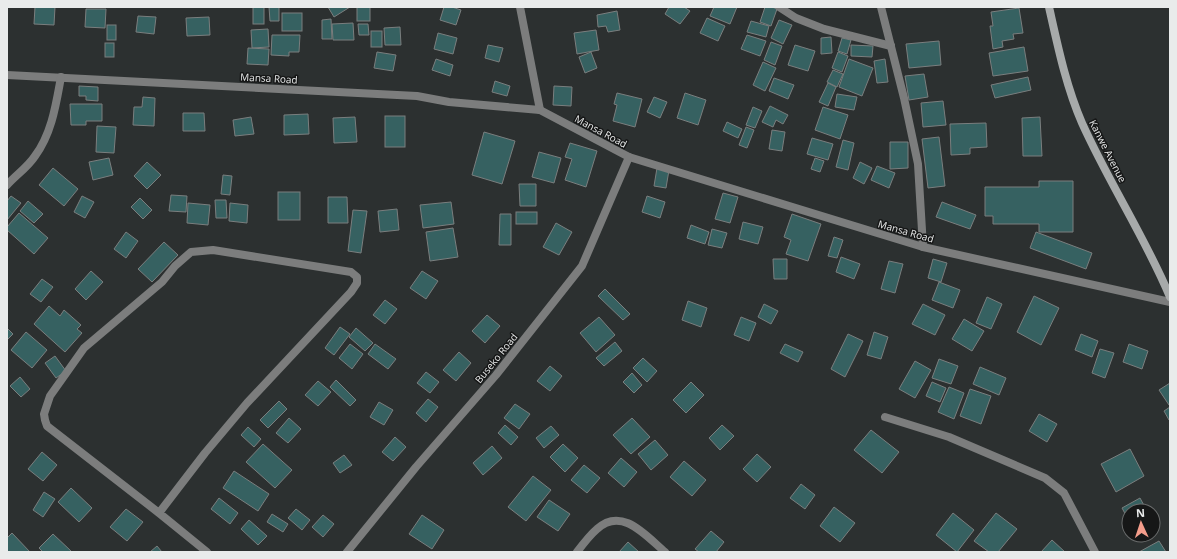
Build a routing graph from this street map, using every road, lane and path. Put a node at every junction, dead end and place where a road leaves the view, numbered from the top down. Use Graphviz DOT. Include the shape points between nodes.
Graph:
graph roads {
  1 [pos="520,7"];
  2 [pos="779,7"];
  3 [pos="882,7"];
  4 [pos="1050,7"];
  5 [pos="891,46"];
  6 [pos="7,75"];
  7 [pos="61,77"];
  8 [pos="540,110"];
  9 [pos="629,157"];
  10 [pos="7,185"];
  11 [pos="923,247"];
  12 [pos="1170,297"];
  13 [pos="1170,302"];
  14 [pos="885,417"];
  15 [pos="159,513"];
  16 [pos="206,552"];
  17 [pos="347,552"];
  18 [pos="576,552"];
  19 [pos="665,552"];
  20 [pos="1095,552"];
  1 -- 8 [label="street"];
  2 -- 5 [label="street" via="796,18 824,29"];
  3 -- 5 [label="street"];
  4 -- 12 [label="main road, Kanwe Avenue" via="1061,61 1082,123 1157,266"];
  5 -- 11 [label="street" via="918,164"];
  6 -- 7 [label="street, Mansa Road"];
  7 -- 8 [label="street, Mansa Road" via="416,96 449,102"];
  7 -- 10 [label="street" via="52,122 43,144 35,157"];
  8 -- 9 [label="street, Mansa Road"];
  9 -- 11 [label="street, Mansa Road"];
  9 -- 17 [label="street, Buseko Road" via="582,266 496,375"];
  11 -- 13 [label="street, Mansa Road"];
  14 -- 20 [label="street" via="949,437 1046,478 1064,493"];
  15 -- 15 [label="street" via="246,403 351,292 357,283 357,277 351,272 213,250 191,252 162,282 84,348 50,396 45,409 47,426"];
  15 -- 16 [label="street"];
  18 -- 19 [label="street" via="609,520 620,520 634,526"];
}
